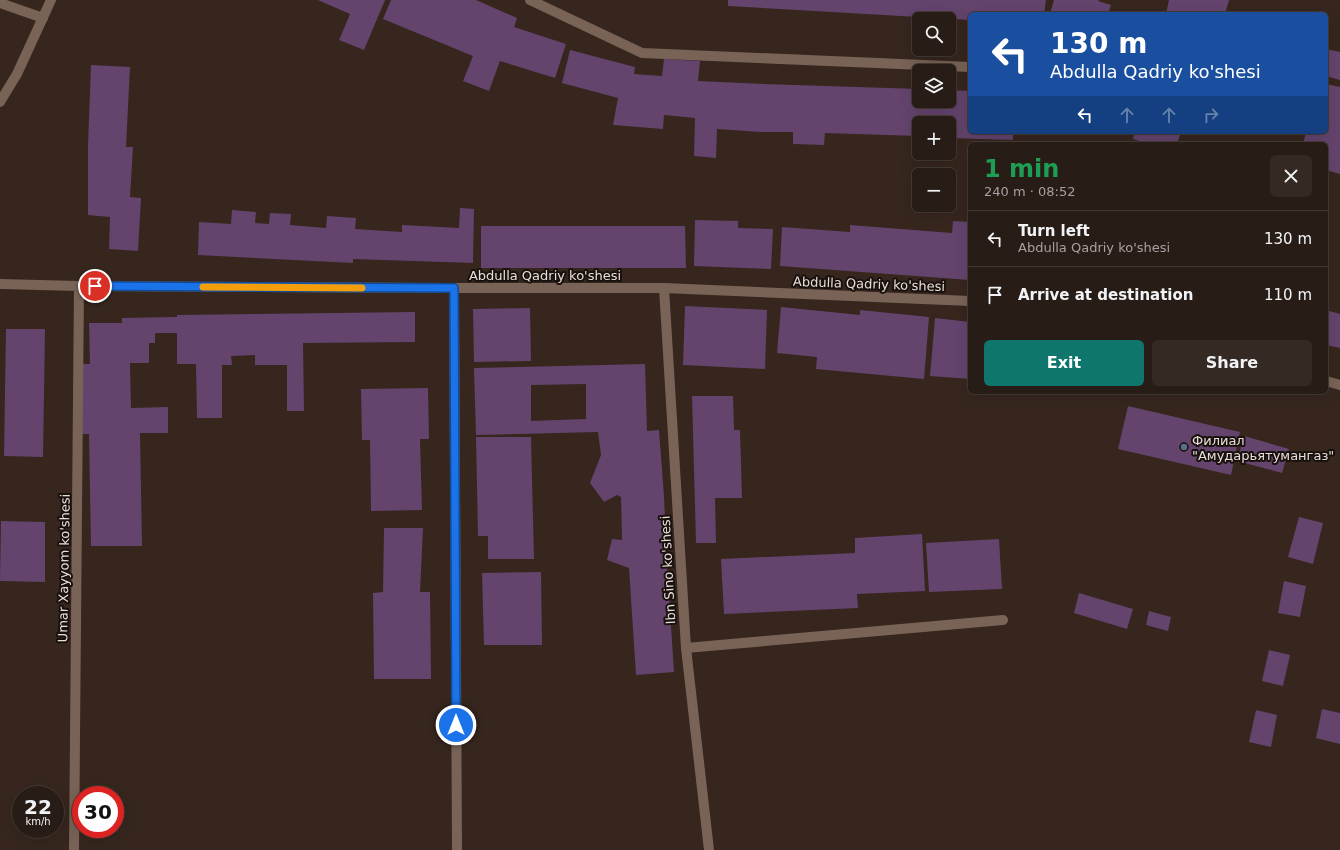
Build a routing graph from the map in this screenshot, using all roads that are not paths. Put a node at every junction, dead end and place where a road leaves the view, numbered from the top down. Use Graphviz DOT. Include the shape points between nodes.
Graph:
graph roads {
  1 [pos="51,0"];
  2 [pos="530,0"];
  3 [pos="0,3"];
  4 [pos="43,18"];
  5 [pos="968,68"];
  6 [pos="0,102"];
  7 [pos="0,284"];
  8 [pos="79,286"];
  9 [pos="454,288"];
  10 [pos="664,288"];
  11 [pos="968,301"];
  12 [pos="1328,382"];
  13 [pos="1340,385"];
  14 [pos="1003,620"];
  15 [pos="686,648"];
  16 [pos="74,850"];
  17 [pos="457,850"];
  18 [pos="709,850"];
  1 -- 4 [label="street"];
  2 -- 5 [label="street" via="642,52"];
  3 -- 4 [label="street"];
  4 -- 6 [label="street" via="17,74"];
  7 -- 8 [label="street, Abdulla Qadriy ko'shesi"];
  8 -- 9 [label="street, Abdulla Qadriy ko'shesi"];
  8 -- 16 [label="street, Umar Xayyom ko'shesi"];
  9 -- 10 [label="street, Abdulla Qadriy ko'shesi"];
  9 -- 17 [label="street"];
  10 -- 11 [label="street, Abdulla Qadriy ko'shesi"];
  10 -- 15 [label="street, Ibn Sino ko'shesi"];
  12 -- 13 [label="street"];
  14 -- 15 [label="street"];
  15 -- 18 [label="street, Ibn Sino ko'shesi"];
}
